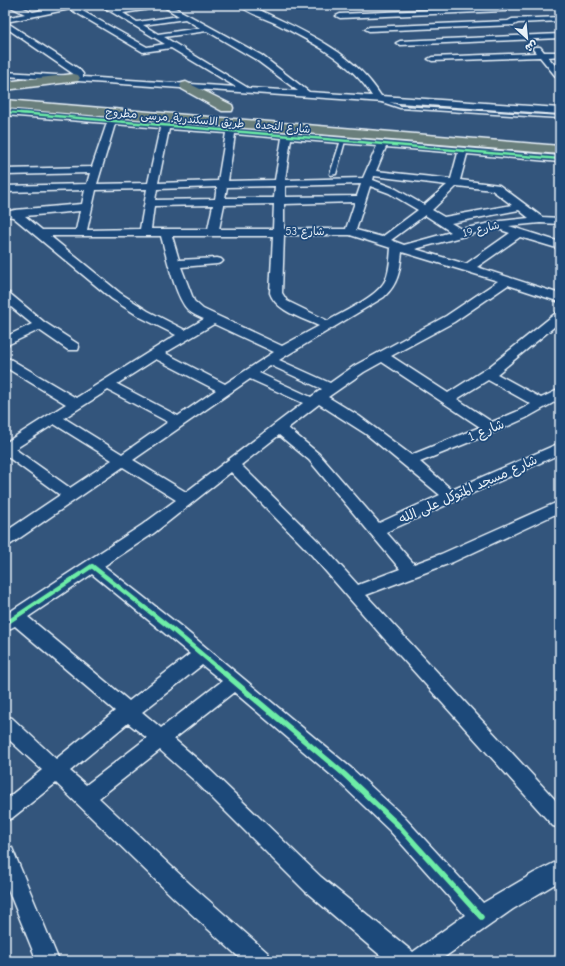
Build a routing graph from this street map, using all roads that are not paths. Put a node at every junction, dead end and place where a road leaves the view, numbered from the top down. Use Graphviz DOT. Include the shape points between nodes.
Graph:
graph roads {
  1 [pos="11,5"];
  2 [pos="80,5"];
  3 [pos="104,5"];
  4 [pos="165,5"];
  5 [pos="243,5"];
  6 [pos="543,5"];
  7 [pos="547,5"];
  8 [pos="72,7"];
  9 [pos="501,7"];
  10 [pos="115,12"];
  11 [pos="33,15"];
  12 [pos="340,16"];
  13 [pos="186,17"];
  14 [pos="560,19"];
  15 [pos="5,20"];
  16 [pos="513,22"];
  17 [pos="5,24"];
  18 [pos="136,24"];
  19 [pos="409,28"];
  20 [pos="208,29"];
  21 [pos="369,29"];
  22 [pos="157,36"];
  23 [pos="560,36"];
  24 [pos="527,38"];
  25 [pos="419,42"];
  26 [pos="400,43"];
  27 [pos="173,45"];
  28 [pos="542,54"];
  29 [pos="560,54"];
  30 [pos="432,59"];
  31 [pos="548,62"];
  32 [pos="560,62"];
  33 [pos="5,74"];
  34 [pos="560,76"];
  35 [pos="74,78"];
  36 [pos="5,86"];
  37 [pos="186,86"];
  38 [pos="5,90"];
  39 [pos="249,90"];
  40 [pos="49,94"];
  41 [pos="307,94"];
  42 [pos="378,99"];
  43 [pos="5,104"];
  44 [pos="196,106"];
  45 [pos="227,108"];
  46 [pos="243,110"];
  47 [pos="560,111"];
  48 [pos="5,112"];
  49 [pos="560,117"];
  50 [pos="112,121"];
  51 [pos="165,126"];
  52 [pos="230,131"];
  53 [pos="288,136"];
  54 [pos="343,141"];
  55 [pos="383,144"];
  56 [pos="560,150"];
  57 [pos="463,151"];
  58 [pos="515,151"];
  59 [pos="560,159"];
  60 [pos="95,170"];
  61 [pos="5,172"];
  62 [pos="332,174"];
  63 [pos="369,177"];
  64 [pos="280,182"];
  65 [pos="455,182"];
  66 [pos="222,184"];
  67 [pos="152,185"];
  68 [pos="91,187"];
  69 [pos="5,189"];
  70 [pos="361,199"];
  71 [pos="279,200"];
  72 [pos="219,201"];
  73 [pos="149,203"];
  74 [pos="86,207"];
  75 [pos="519,207"];
  76 [pos="425,209"];
  77 [pos="10,214"];
  78 [pos="539,220"];
  79 [pos="442,221"];
  80 [pos="560,221"];
  81 [pos="496,225"];
  82 [pos="145,232"];
  83 [pos="166,232"];
  84 [pos="213,232"];
  85 [pos="277,232"];
  86 [pos="350,232"];
  87 [pos="39,233"];
  88 [pos="81,233"];
  89 [pos="518,233"];
  90 [pos="461,234"];
  91 [pos="385,240"];
  92 [pos="560,246"];
  93 [pos="400,247"];
  94 [pos="216,262"];
  95 [pos="175,264"];
  96 [pos="468,268"];
  97 [pos="507,280"];
  98 [pos="5,296"];
  99 [pos="560,298"];
  100 [pos="560,316"];
  101 [pos="214,319"];
  102 [pos="40,325"];
  103 [pos="327,325"];
  104 [pos="185,335"];
  105 [pos="5,342"];
  106 [pos="73,347"];
  107 [pos="282,351"];
  108 [pos="156,354"];
  109 [pos="382,356"];
  110 [pos="269,360"];
  111 [pos="5,362"];
  112 [pos="249,374"];
  113 [pos="487,374"];
  114 [pos="107,384"];
  115 [pos="331,388"];
  116 [pos="226,390"];
  117 [pos="560,393"];
  118 [pos="448,399"];
  119 [pos="316,400"];
  120 [pos="76,404"];
  121 [pos="542,404"];
  122 [pos="54,418"];
  123 [pos="178,422"];
  124 [pos="279,428"];
  125 [pos="492,428"];
  126 [pos="560,448"];
  127 [pos="5,449"];
  128 [pos="122,461"];
  129 [pos="409,461"];
  130 [pos="232,464"];
  131 [pos="71,496"];
  132 [pos="450,496"];
  133 [pos="187,500"];
  134 [pos="560,506"];
  135 [pos="376,530"];
  136 [pos="5,540"];
  137 [pos="92,566"];
  138 [pos="411,571"];
  139 [pos="355,593"];
  140 [pos="11,621"];
  141 [pos="202,655"];
  142 [pos="234,682"];
  143 [pos="129,711"];
  144 [pos="5,724"];
  145 [pos="161,739"];
  146 [pos="56,770"];
  147 [pos="86,797"];
  148 [pos="5,812"];
  149 [pos="560,819"];
  150 [pos="5,855"];
  151 [pos="560,870"];
  152 [pos="480,917"];
  153 [pos="48,961"];
  154 [pos="260,961"];
  155 [pos="405,961"];
  156 [pos="420,961"];
  1 -- 11 [label="street"];
  2 -- 8 [label="street"];
  3 -- 10 [label="street"];
  4 -- 10 [label="street"];
  4 -- 13 [label="street"];
  5 -- 42 [label="street" via="337,56 366,81"];
  6 -- 9 [label="street"];
  7 -- 14 [label="street"];
  8 -- 11 [label="street"];
  8 -- 27 [label="street" via="146,50"];
  9 -- 12 [label="street"];
  9 -- 16 [label="street"];
  10 -- 18 [label="street"];
  11 -- 15 [label="street"];
  13 -- 18 [label="street"];
  13 -- 20 [label="street"];
  14 -- 16 [label="street"];
  16 -- 19 [label="street"];
  16 -- 24 [label="street"];
  17 -- 35 [label="street" via="76,71 79,76"];
  18 -- 22 [label="street"];
  19 -- 21 [label="street"];
  19 -- 25 [label="street"];
  20 -- 22 [label="street"];
  20 -- 41 [label="street" via="258,57"];
  22 -- 27 [label="street"];
  23 -- 24 [label="street"];
  24 -- 25 [label="street"];
  24 -- 28 [label="street"];
  25 -- 26 [label="street"];
  27 -- 39 [label="street"];
  28 -- 29 [label="street"];
  28 -- 30 [label="street"];
  28 -- 31 [label="street"];
  31 -- 32 [label="street"];
  31 -- 34 [label="street"];
  33 -- 35 [label="street"];
  35 -- 36 [label="main road"];
  35 -- 37 [label="street"];
  37 -- 39 [label="street"];
  37 -- 45 [label="main road"];
  38 -- 40 [label="main road"];
  39 -- 41 [label="street"];
  41 -- 42 [label="street"];
  42 -- 47 [label="street"];
  42 -- 49 [label="lane" via="400,107"];
  43 -- 58 [label="main road, طريق الاسكندرية, مرسى مطروح"];
  44 -- 45 [label="main road, طريق الاسكندرية, مرسى مطروح"];
  45 -- 46 [label="main road, طريق الاسكندرية, مرسى مطروح"];
  48 -- 50 [label="street, شارع النجدة"];
  50 -- 51 [label="street, شارع النجدة"];
  50 -- 60 [label="street"];
  51 -- 52 [label="street, شارع النجدة"];
  51 -- 67 [label="street"];
  52 -- 53 [label="street, شارع النجدة"];
  52 -- 66 [label="street"];
  53 -- 54 [label="street, شارع النجدة"];
  53 -- 64 [label="street"];
  54 -- 55 [label="street, شارع النجدة"];
  54 -- 62 [label="lane"];
  55 -- 57 [label="street, شارع النجدة"];
  55 -- 63 [label="street"];
  56 -- 58 [label="main road, طريق الاسكندرية, مرسى مطروح"];
  57 -- 58 [label="street, شارع النجدة"];
  57 -- 65 [label="street"];
  58 -- 59 [label="street, شارع النجدة"];
  60 -- 61 [label="street"];
  60 -- 68 [label="street"];
  63 -- 64 [label="street"];
  63 -- 65 [label="street"];
  63 -- 70 [label="street"];
  63 -- 76 [label="street"];
  64 -- 66 [label="street"];
  64 -- 71 [label="street"];
  65 -- 75 [label="street" via="495,187"];
  65 -- 76 [label="street" via="444,195"];
  66 -- 67 [label="street"];
  66 -- 72 [label="street"];
  67 -- 68 [label="street"];
  67 -- 73 [label="street"];
  68 -- 69 [label="street"];
  68 -- 74 [label="street"];
  70 -- 71 [label="street"];
  70 -- 86 [label="street"];
  71 -- 72 [label="street"];
  71 -- 85 [label="street"];
  72 -- 73 [label="street"];
  72 -- 84 [label="street"];
  73 -- 82 [label="street"];
  74 -- 77 [label="street"];
  74 -- 88 [label="street"];
  75 -- 78 [label="street"];
  75 -- 79 [label="street"];
  76 -- 79 [label="street"];
  76 -- 91 [label="street"];
  77 -- 87 [label="street"];
  78 -- 80 [label="street, شارع 19"];
  78 -- 81 [label="street, شارع 19"];
  79 -- 90 [label="street"];
  81 -- 89 [label="street"];
  81 -- 90 [label="street, شارع 19"];
  82 -- 83 [label="street, شارع 53"];
  82 -- 88 [label="street, شارع 53"];
  83 -- 84 [label="street, شارع 53"];
  83 -- 95 [label="street"];
  84 -- 85 [label="street, شارع 53"];
  85 -- 86 [label="street, شارع 53"];
  85 -- 103 [label="street" via="278,299 283,304"];
  86 -- 91 [label="street, شارع 53"];
  87 -- 88 [label="street, شارع 53"];
  87 -- 104 [label="street" via="123,300"];
  89 -- 92 [label="street"];
  89 -- 96 [label="street"];
  90 -- 93 [label="street, شارع 19"];
  91 -- 93 [label="street, شارع 53"];
  93 -- 96 [label="street, شارع 53"];
  93 -- 103 [label="street" via="389,287 371,301"];
  94 -- 95 [label="street"];
  95 -- 101 [label="street" via="191,306"];
  96 -- 97 [label="street, شارع 53"];
  97 -- 99 [label="street, شارع 53"];
  97 -- 109 [label="street" via="450,319"];
  98 -- 102 [label="street"];
  100 -- 113 [label="street"];
  101 -- 104 [label="street"];
  101 -- 107 [label="street"];
  102 -- 105 [label="street"];
  102 -- 106 [label="street"];
  103 -- 107 [label="street"];
  104 -- 108 [label="street"];
  107 -- 110 [label="street"];
  108 -- 114 [label="street"];
  108 -- 116 [label="street"];
  109 -- 115 [label="street"];
  109 -- 118 [label="street"];
  110 -- 112 [label="street"];
  110 -- 115 [label="street"];
  111 -- 120 [label="street"];
  112 -- 116 [label="street"];
  112 -- 119 [label="street"];
  113 -- 118 [label="street"];
  113 -- 121 [label="street"];
  114 -- 120 [label="street"];
  114 -- 123 [label="street"];
  115 -- 119 [label="street"];
  116 -- 123 [label="street"];
  117 -- 121 [label="street, شارع 1"];
  118 -- 125 [label="street"];
  119 -- 124 [label="street"];
  119 -- 129 [label="street" via="355,418"];
  120 -- 122 [label="street"];
  121 -- 125 [label="street, شارع 1"];
  122 -- 127 [label="street"];
  122 -- 128 [label="street"];
  123 -- 128 [label="street"];
  124 -- 130 [label="street"];
  124 -- 135 [label="street" via="314,457"];
  125 -- 129 [label="street, شارع 1"];
  126 -- 132 [label="street, شارع مسجد المتوكل على الله"];
  127 -- 131 [label="street"];
  128 -- 131 [label="street"];
  128 -- 133 [label="street"];
  129 -- 132 [label="street"];
  130 -- 133 [label="street"];
  130 -- 139 [label="street" via="284,515"];
  131 -- 136 [label="street"];
  132 -- 135 [label="street, شارع مسجد المتوكل على الله"];
  133 -- 137 [label="street"];
  134 -- 138 [label="street" via="447,558"];
  135 -- 138 [label="street"];
  137 -- 140 [label="street"];
  137 -- 141 [label="street"];
  138 -- 139 [label="street"];
  139 -- 149 [label="street"];
  140 -- 143 [label="street"];
  141 -- 142 [label="street"];
  141 -- 143 [label="street"];
  142 -- 145 [label="street"];
  142 -- 152 [label="street" via="371,798"];
  143 -- 145 [label="street"];
  143 -- 146 [label="street"];
  144 -- 146 [label="street"];
  145 -- 147 [label="street"];
  145 -- 155 [label="street" via="203,776 313,884"];
  146 -- 147 [label="street"];
  146 -- 148 [label="street"];
  147 -- 154 [label="street" via="182,891"];
  150 -- 153 [label="street"];
  151 -- 152 [label="street"];
  152 -- 156 [label="street"];
}
